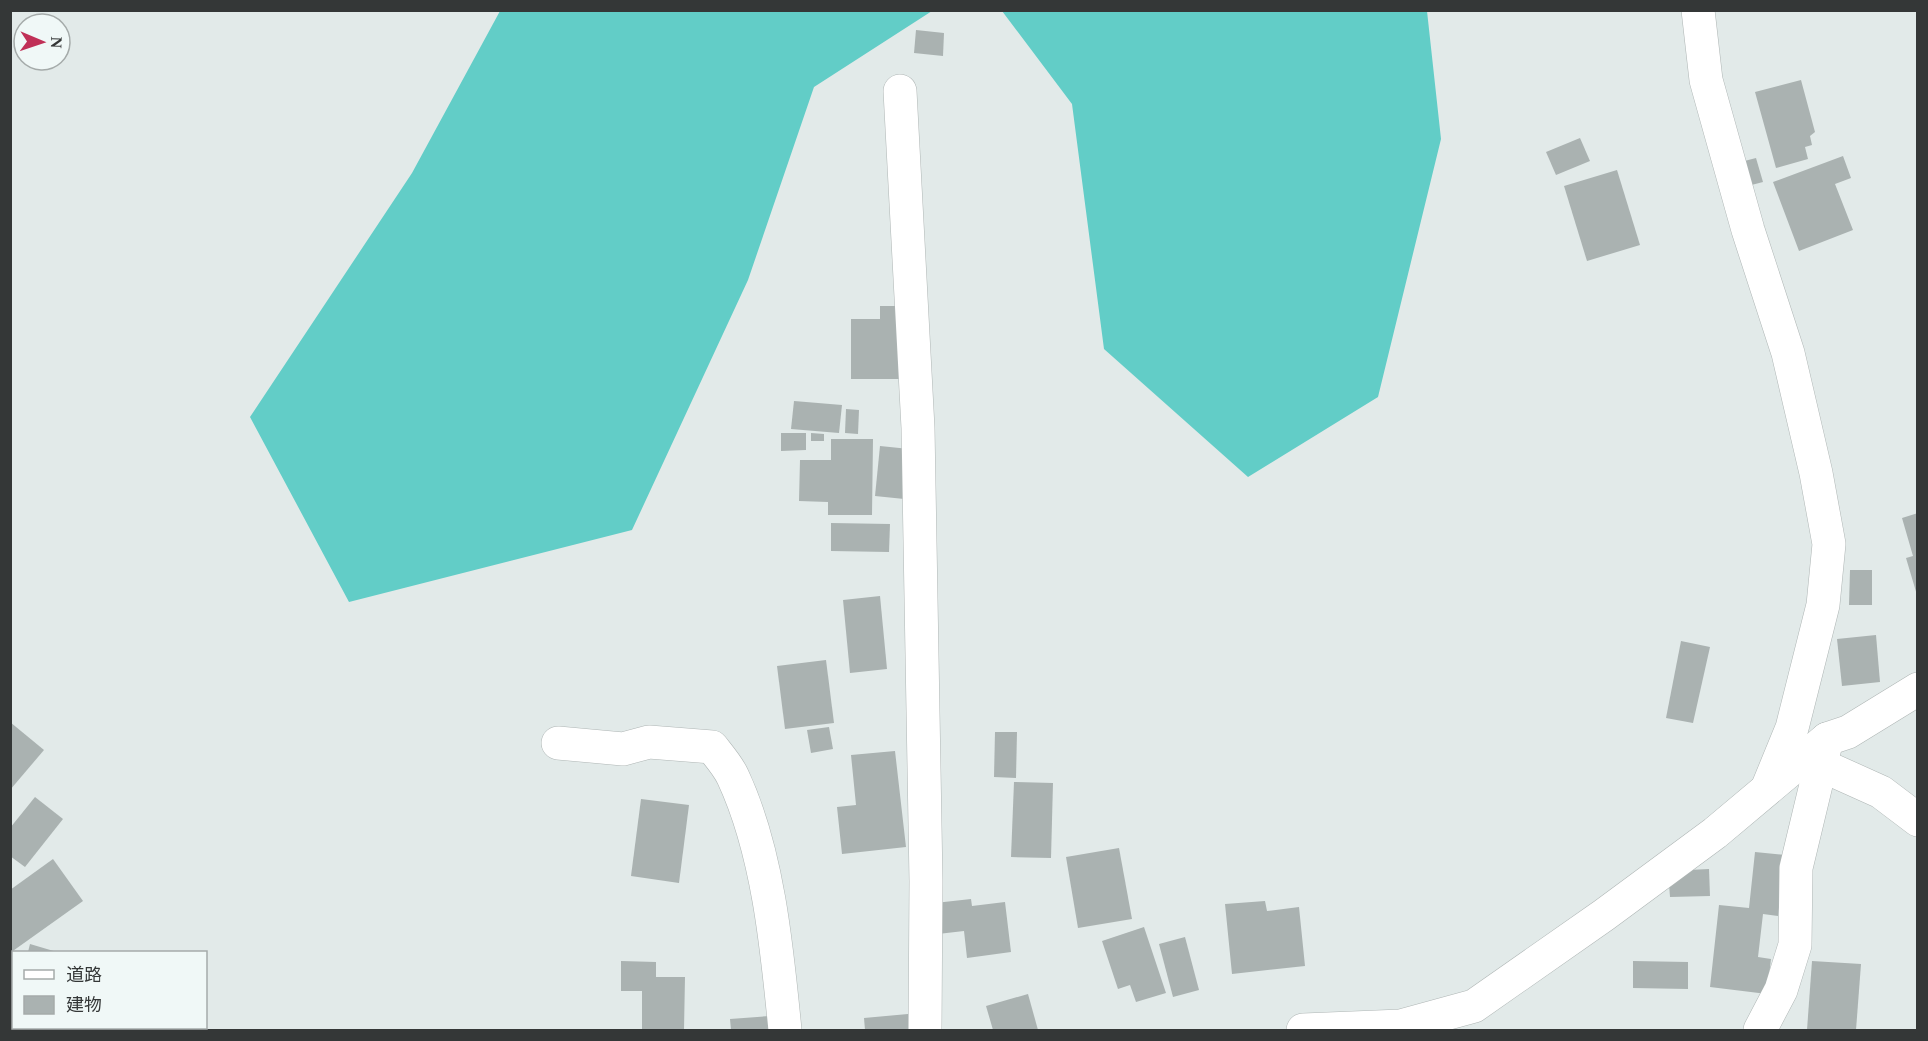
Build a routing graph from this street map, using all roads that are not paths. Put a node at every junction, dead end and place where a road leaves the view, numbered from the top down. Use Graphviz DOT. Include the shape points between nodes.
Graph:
graph roads {
  1 [pos="1698,10"];
  2 [pos="900,91"];
  3 [pos="1917,689"];
  4 [pos="558,743"];
  5 [pos="1824,752"];
  6 [pos="1767,789"];
  7 [pos="1917,820"];
  8 [pos="785,1030"];
  9 [pos="925,1030"];
  10 [pos="1303,1030"];
  11 [pos="1760,1030"];
  1 -- 6 [label="street" via="1706,80 1788,353 1829,544 1823,605 1792,728"];
  2 -- 9 [label="street" via="918,428"];
  3 -- 5 [label="street" via="1848,732"];
  4 -- 8 [label="street" via="623,749 649,742 712,747 732,775 759,847"];
  5 -- 6 [label="street"];
  5 -- 7 [label="street"];
  5 -- 11 [label="street" via="1796,868 1795,945 1781,990"];
  6 -- 10 [label="street" via="1715,833 1474,1006 1401,1026"];
}
